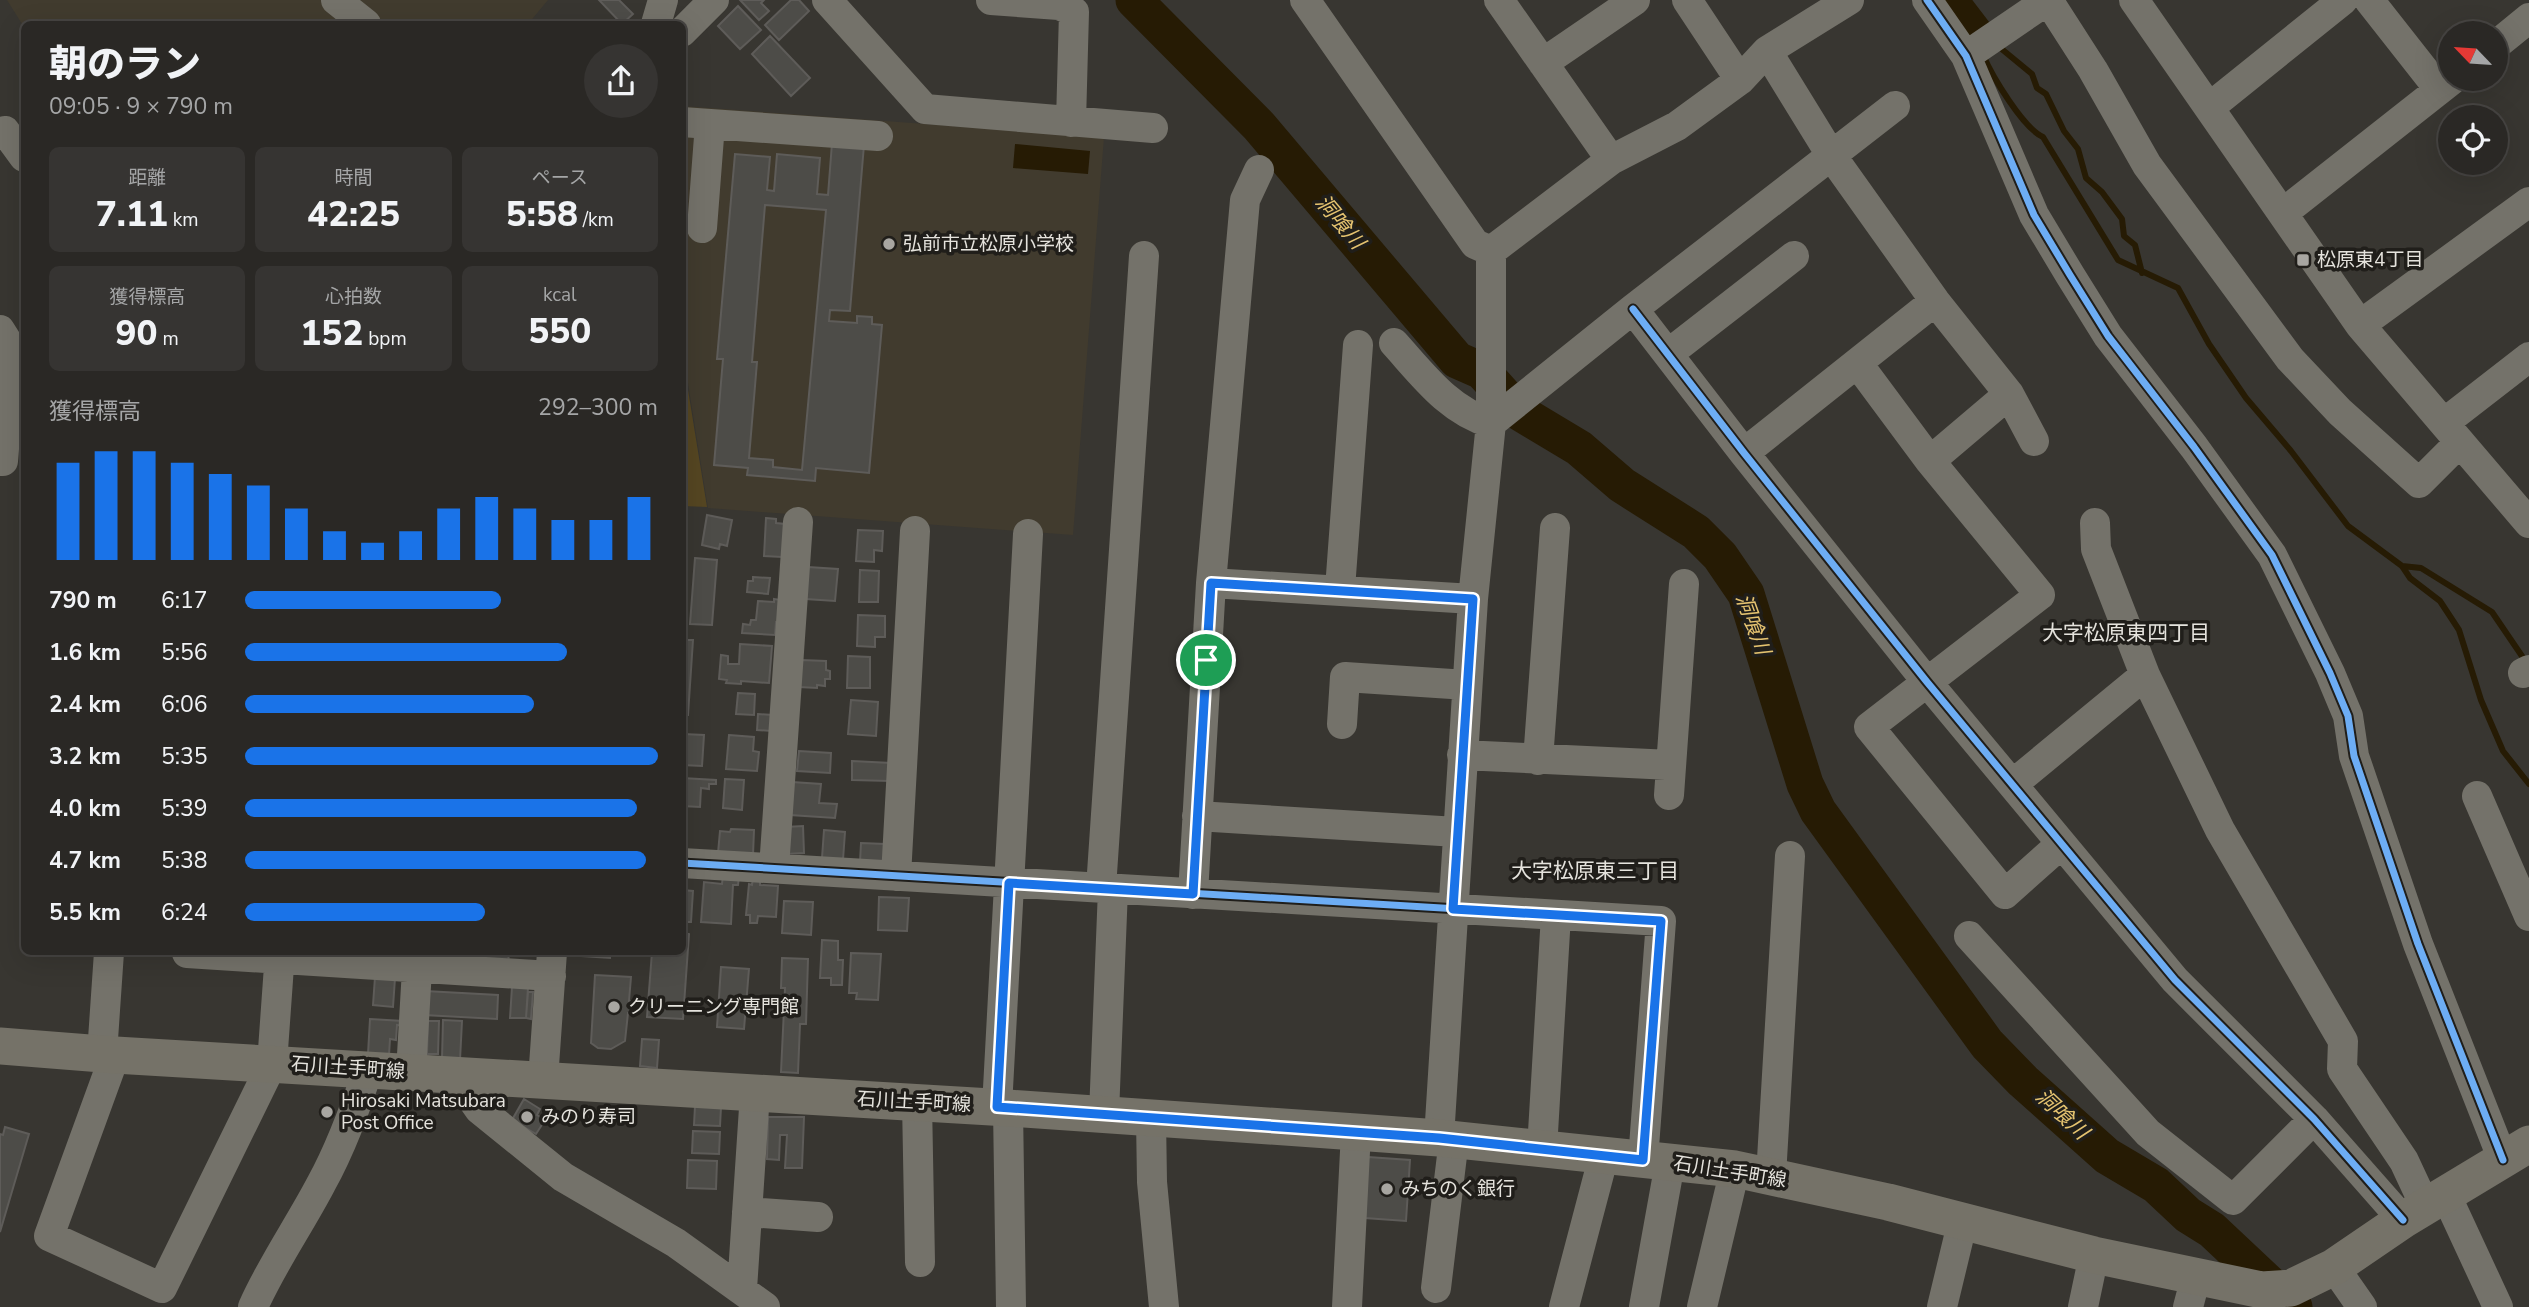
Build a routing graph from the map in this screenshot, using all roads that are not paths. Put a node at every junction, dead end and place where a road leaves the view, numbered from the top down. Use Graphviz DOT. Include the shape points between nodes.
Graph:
graph roads {
  1 [pos="337,0"];
  2 [pos="663,0"];
  3 [pos="713,0"];
  4 [pos="827,0"];
  5 [pos="990,0"];
  6 [pos="1305,0"];
  7 [pos="1499,0"];
  8 [pos="1635,0"];
  9 [pos="1687,0"];
  10 [pos="1927,0"];
  11 [pos="2134,0"];
  12 [pos="2343,0"];
  13 [pos="2369,0"];
  14 [pos="1846,1"];
  15 [pos="2529,18"];
  16 [pos="362,21"];
  17 [pos="657,21"];
  18 [pos="686,28"];
  19 [pos="2508,35"];
  20 [pos="1767,51"];
  21 [pos="1966,55"];
  22 [pos="1544,63"];
  23 [pos="2438,75"];
  24 [pos="1740,80"];
  25 [pos="2438,90"];
  26 [pos="1895,106"];
  27 [pos="2210,107"];
  28 [pos="1071,122"];
  29 [pos="696,123"];
  30 [pos="1153,128"];
  31 [pos="0,135"];
  32 [pos="878,136"];
  33 [pos="21,153"];
  34 [pos="1831,155"];
  35 [pos="1611,160"];
  36 [pos="1259,170"];
  37 [pos="2529,202"];
  38 [pos="2283,214"];
  39 [pos="702,228"];
  40 [pos="1491,251"];
  41 [pos="1144,256"];
  42 [pos="1794,256"];
  43 [pos="1935,301"];
  44 [pos="1633,309"];
  45 [pos="2360,325"];
  46 [pos="0,330"];
  47 [pos="1394,343"];
  48 [pos="1358,345"];
  49 [pos="1668,355"];
  50 [pos="2529,356"];
  51 [pos="1858,364"];
  52 [pos="2009,394"];
  53 [pos="1491,423"];
  54 [pos="2452,433"];
  55 [pos="2034,441"];
  56 [pos="1744,453"];
  57 [pos="0,461"];
  58 [pos="1930,461"];
  59 [pos="798,522"];
  60 [pos="2095,523"];
  61 [pos="2529,523"];
  62 [pos="1555,528"];
  63 [pos="915,531"];
  64 [pos="1028,534"];
  65 [pos="1211,583"];
  66 [pos="1684,584"];
  67 [pos="1340,589"];
  68 [pos="1473,599"];
  69 [pos="2145,675"];
  70 [pos="1927,682"];
  71 [pos="1467,685"];
  72 [pos="1342,723"];
  73 [pos="1462,755"];
  74 [pos="1538,760"];
  75 [pos="1671,765"];
  76 [pos="2013,784"];
  77 [pos="1669,795"];
  78 [pos="2477,796"];
  79 [pos="1197,816"];
  80 [pos="1457,832"];
  81 [pos="2060,845"];
  82 [pos="1790,856"];
  83 [pos="686,863"];
  84 [pos="774,868"];
  85 [pos="896,876"];
  86 [pos="1009,883"];
  87 [pos="1107,889"];
  88 [pos="1193,894"];
  89 [pos="2527,904"];
  90 [pos="1453,909"];
  91 [pos="1556,915"];
  92 [pos="1969,936"];
  93 [pos="109,955"];
  94 [pos="280,955"];
  95 [pos="417,961"];
  96 [pos="551,964"];
  97 [pos="0,1046"];
  98 [pos="108,1054"];
  99 [pos="272,1063"];
  100 [pos="368,1069"];
  101 [pos="411,1072"];
  102 [pos="470,1075"];
  103 [pos="543,1080"];
  104 [pos="755,1093"];
  105 [pos="917,1102"];
  106 [pos="1002,1107"];
  107 [pos="1104,1115"];
  108 [pos="1152,1118"];
  109 [pos="2314,1119"];
  110 [pos="1356,1132"];
  111 [pos="1446,1139"];
  112 [pos="1542,1149"];
  113 [pos="2516,1152"];
  114 [pos="1604,1155"];
  115 [pos="1657,1161"];
  116 [pos="1735,1169"];
  117 [pos="1771,1176"];
  118 [pos="2425,1207"];
  119 [pos="747,1212"];
  120 [pos="818,1217"];
  121 [pos="1963,1220"];
  122 [pos="2094,1255"];
  123 [pos="920,1262"];
  124 [pos="2334,1267"];
  125 [pos="1436,1288"];
  126 [pos="742,1289"];
  127 [pos="2192,1292"];
  128 [pos="2261,1293"];
  129 [pos="253,1307"];
  130 [pos="765,1307"];
  131 [pos="1011,1307"];
  132 [pos="1164,1307"];
  133 [pos="1347,1307"];
  134 [pos="1564,1307"];
  135 [pos="1644,1307"];
  136 [pos="1702,1307"];
  137 [pos="1942,1307"];
  138 [pos="2083,1307"];
  139 [pos="2362,1307"];
  140 [pos="2498,1307"];
  1 -- 16 [label="street"];
  2 -- 17 [label="street"];
  3 -- 18 [label="street"];
  4 -- 28 [label="street" via="925,109"];
  5 -- 28 [label="street" via="1059,5 1074,12"];
  6 -- 40 [label="street" via="1475,244"];
  7 -- 22 [label="street"];
  8 -- 22 [label="street"];
  9 -- 24 [label="street"];
  10 -- 21 [label="street"];
  11 -- 27 [label="street"];
  12 -- 27 [label="street"];
  13 -- 23 [label="street"];
  14 -- 20 [label="street"];
  15 -- 19 [label="street"];
  20 -- 24 [label="street"];
  20 -- 34 [label="street"];
  21 -- 54 [label="street" via="2048,0 2147,165 2290,359 2340,412 2419,482"];
  21 -- 113 [label="street" via="2034,215 2108,336 2272,555 2348,716 2354,756 2418,944"];
  22 -- 35 [label="street"];
  24 -- 35 [label="street" via="1677,127"];
  25 -- 38 [label="street"];
  26 -- 34 [label="street"];
  27 -- 38 [label="street"];
  28 -- 30 [label="street"];
  29 -- 32 [label="street"];
  29 -- 39 [label="street"];
  31 -- 33 [label="street" via="5,131"];
  34 -- 43 [label="street"];
  34 -- 44 [label="street"];
  35 -- 40 [label="street"];
  36 -- 65 [label="street" via="1245,200"];
  37 -- 45 [label="street"];
  38 -- 45 [label="street"];
  40 -- 53 [label="street"];
  41 -- 87 [label="street"];
  42 -- 49 [label="street"];
  43 -- 51 [label="street"];
  43 -- 52 [label="street"];
  44 -- 49 [label="street"];
  44 -- 53 [label="street"];
  45 -- 54 [label="street"];
  46 -- 57 [label="street" via="12,349"];
  47 -- 53 [label="street" via="1446,399 1472,418"];
  48 -- 67 [label="street"];
  49 -- 56 [label="street"];
  50 -- 54 [label="street"];
  51 -- 56 [label="street"];
  51 -- 58 [label="street"];
  52 -- 55 [label="street"];
  52 -- 58 [label="street"];
  53 -- 68 [label="street"];
  54 -- 61 [label="street"];
  56 -- 70 [label="street"];
  58 -- 70 [label="street" via="2040,595"];
  59 -- 84 [label="street"];
  60 -- 69 [label="street" via="2096,549"];
  62 -- 74 [label="street"];
  63 -- 85 [label="street"];
  64 -- 86 [label="street"];
  65 -- 67 [label="street"];
  65 -- 79 [label="street"];
  66 -- 75 [label="street"];
  67 -- 68 [label="street"];
  68 -- 71 [label="street"];
  69 -- 76 [label="street"];
  69 -- 118 [label="street" via="2220,830 2343,1041 2342,1069 2404,1161"];
  70 -- 76 [label="street"];
  70 -- 81 [label="street" via="1869,727 2005,894"];
  71 -- 72 [label="street" via="1345,677"];
  71 -- 73 [label="street"];
  73 -- 74 [label="street"];
  73 -- 80 [label="street"];
  74 -- 75 [label="street"];
  75 -- 77 [label="street"];
  76 -- 81 [label="street"];
  78 -- 89 [label="street"];
  79 -- 80 [label="street"];
  79 -- 88 [label="street"];
  80 -- 90 [label="street"];
  81 -- 109 [label="street" via="2175,980"];
  82 -- 117 [label="street"];
  83 -- 84 [label="street"];
  84 -- 85 [label="street"];
  85 -- 86 [label="street"];
  86 -- 87 [label="street"];
  86 -- 106 [label="street"];
  87 -- 88 [label="street"];
  87 -- 107 [label="street"];
  88 -- 90 [label="street"];
  90 -- 91 [label="street"];
  90 -- 111 [label="street"];
  91 -- 112 [label="street"];
  91 -- 115 [label="street" via="1661,921"];
  92 -- 109 [label="street" via="2148,1133 2234,1200"];
  93 -- 98 [label="street"];
  94 -- 95 [label="street"];
  94 -- 99 [label="street"];
  95 -- 96 [label="street"];
  95 -- 101 [label="street"];
  96 -- 103 [label="street"];
  97 -- 98 [label="main road, 石川土手町線"];
  98 -- 99 [label="main road, 石川土手町線"];
  98 -- 99 [label="street" via="49,1236 162,1288"];
  99 -- 100 [label="main road, 石川土手町線"];
  100 -- 101 [label="main road, 石川土手町線"];
  100 -- 129 [label="street" via="351,1122 322,1183"];
  101 -- 102 [label="main road, 石川土手町線"];
  102 -- 103 [label="main road, 石川土手町線"];
  102 -- 126 [label="street" via="472,1099 479,1109 563,1177 676,1243"];
  103 -- 104 [label="main road, 石川土手町線"];
  104 -- 105 [label="main road, 石川土手町線"];
  104 -- 119 [label="street"];
  105 -- 106 [label="main road, 石川土手町線"];
  105 -- 123 [label="street"];
  106 -- 107 [label="main road, 石川土手町線"];
  106 -- 131 [label="street"];
  107 -- 108 [label="main road, 石川土手町線"];
  108 -- 110 [label="main road, 石川土手町線"];
  108 -- 132 [label="street" via="1152,1182"];
  109 -- 118 [label="street"];
  110 -- 111 [label="main road, 石川土手町線"];
  110 -- 133 [label="street"];
  111 -- 112 [label="main road, 石川土手町線"];
  111 -- 125 [label="street"];
  112 -- 114 [label="main road, 石川土手町線"];
  113 -- 118 [label="main road, 石川土手町線"];
  114 -- 115 [label="main road, 石川土手町線"];
  114 -- 134 [label="street"];
  115 -- 116 [label="main road, 石川土手町線"];
  115 -- 135 [label="street"];
  116 -- 117 [label="main road, 石川土手町線"];
  116 -- 136 [label="street"];
  117 -- 121 [label="main road, 石川土手町線"];
  118 -- 124 [label="main road, 石川土手町線"];
  118 -- 140 [label="street"];
  119 -- 120 [label="street"];
  119 -- 126 [label="street"];
  121 -- 122 [label="main road, 石川土手町線"];
  121 -- 137 [label="street"];
  122 -- 127 [label="main road, 石川土手町線"];
  122 -- 138 [label="street"];
  124 -- 128 [label="main road, 石川土手町線"];
  124 -- 139 [label="street"];
  126 -- 130 [label="street"];
  127 -- 128 [label="main road, 石川土手町線"];
}
